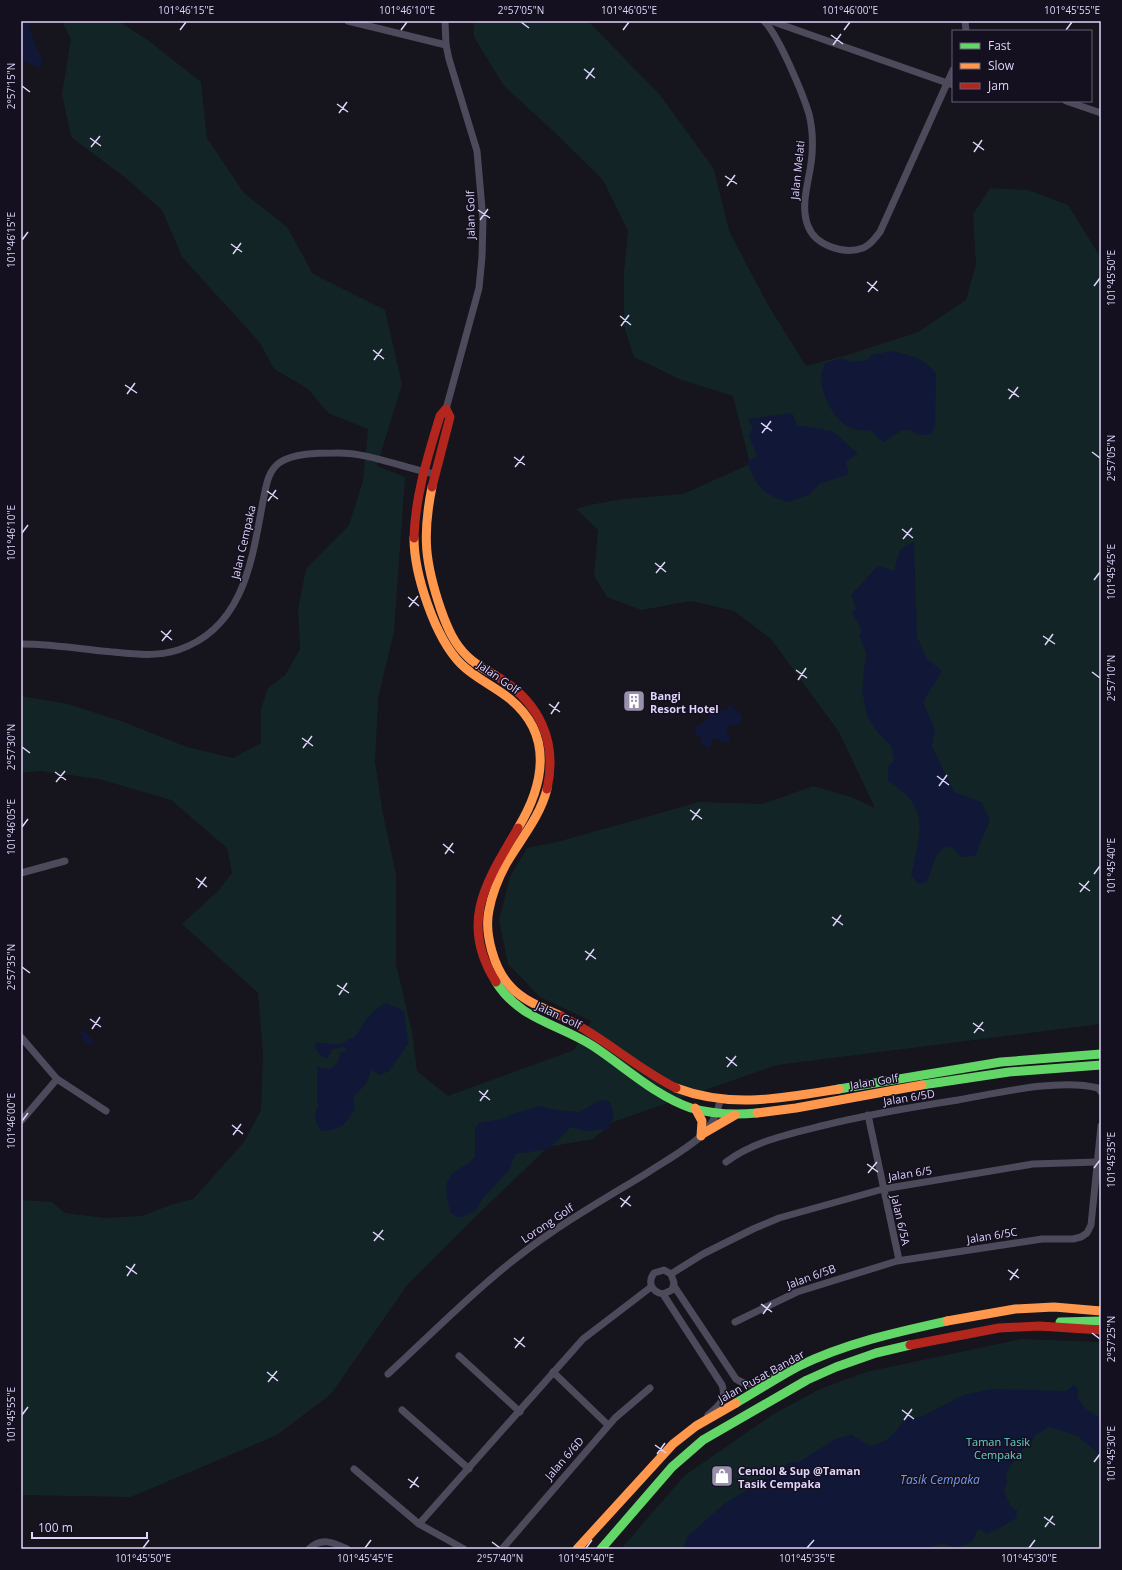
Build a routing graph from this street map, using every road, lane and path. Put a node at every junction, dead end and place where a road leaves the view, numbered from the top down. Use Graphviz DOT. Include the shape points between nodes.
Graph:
graph roads {
  1 [pos="348,21"];
  2 [pos="445,21"];
  3 [pos="764,21"];
  4 [pos="771,21"];
  5 [pos="446,45"];
  6 [pos="950,84"];
  7 [pos="1069,102"];
  8 [pos="1101,113"];
  9 [pos="446,409"];
  10 [pos="424,472"];
  11 [pos="435,474"];
  12 [pos="414,541"];
  13 [pos="425,542"];
  14 [pos="21,644"];
  15 [pos="65,861"];
  16 [pos="21,873"];
  17 [pos="21,1037"];
  18 [pos="1101,1054"];
  19 [pos="1004,1060"];
  20 [pos="1101,1065"];
  21 [pos="1007,1072"];
  22 [pos="57,1079"];
  23 [pos="1101,1092"];
  24 [pos="720,1101"];
  25 [pos="695,1108"];
  26 [pos="106,1111"];
  27 [pos="717,1114"];
  28 [pos="737,1114"];
  29 [pos="868,1115"];
  30 [pos="22,1120"];
  31 [pos="1101,1126"];
  32 [pos="702,1135"];
  33 [pos="726,1162"];
  34 [pos="1097,1162"];
  35 [pos="882,1189"];
  36 [pos="899,1260"];
  37 [pos="671,1274"];
  38 [pos="674,1286"];
  39 [pos="651,1287"];
  40 [pos="663,1294"];
  41 [pos="1101,1305"];
  42 [pos="1087,1309"];
  43 [pos="1101,1311"];
  44 [pos="1101,1321"];
  45 [pos="735,1322"];
  46 [pos="1039,1326"];
  47 [pos="1101,1330"];
  48 [pos="458,1356"];
  49 [pos="800,1366"];
  50 [pos="553,1372"];
  51 [pos="388,1374"];
  52 [pos="650,1388"];
  53 [pos="402,1410"];
  54 [pos="520,1412"];
  55 [pos="608,1425"];
  56 [pos="696,1426"];
  57 [pos="354,1469"];
  58 [pos="469,1469"];
  59 [pos="419,1524"];
  60 [pos="309,1549"];
  61 [pos="347,1549"];
  62 [pos="464,1549"];
  63 [pos="502,1549"];
  64 [pos="577,1549"];
  65 [pos="600,1549"];
  1 -- 5 [label="street"];
  2 -- 5 [label="street, Jalan Golf"];
  3 -- 6 [label="street, Jalan Melati" via="780,45 809,115 812,153 805,202 808,226 813,235 823,243 836,248 862,248 872,242 880,232"];
  4 -- 6 [label="street"];
  5 -- 9 [label="street, Jalan Golf" via="455,84 477,151 483,220 479,288"];
  7 -- 8 [label="street"];
  9 -- 10 [label="street, Jalan Golf" via="440,416"];
  9 -- 11 [label="street, Jalan Golf" via="450,417"];
  10 -- 11 [label="street, Jalan Cempaka"];
  10 -- 12 [label="street, Jalan Golf"];
  10 -- 14 [label="street, Jalan Cempaka" via="336,452 301,455 280,462 270,473 267,481 253,556 239,596 215,628 199,640 178,650 149,655"];
  11 -- 13 [label="street, Jalan Golf" via="429,501"];
  12 -- 13 [label="street"];
  12 -- 25 [label="street, Jalan Golf" via="420,580 447,647 470,672 516,703 530,721 540,747 541,773 533,802 490,875 477,913 477,935 488,970 494,982 523,1011 535,1019 579,1038 664,1096"];
  13 -- 24 [label="street, Jalan Golf" via="428,571 455,640 473,661 513,687 526,699 540,721 549,746 549,783 543,804 495,884 488,908 488,934 498,969 516,993 531,1003 590,1031 647,1072 675,1088"];
  15 -- 16 [label="street"];
  17 -- 22 [label="street"];
  18 -- 19 [label="street, Jalan Golf"];
  19 -- 21 [label="street"];
  19 -- 24 [label="street, Jalan Golf" via="764,1100"];
  20 -- 21 [label="street, Jalan Golf" via="1054,1066"];
  21 -- 28 [label="street, Jalan Golf" via="784,1109"];
  22 -- 26 [label="street"];
  22 -- 30 [label="street"];
  23 -- 29 [label="street, Jalan 6/5D" via="1098,1088 1086,1085 1031,1088"];
  24 -- 27 [label="street, Lorong Golf"];
  25 -- 27 [label="street, Jalan Golf"];
  25 -- 32 [label="street" via="703,1124"];
  27 -- 28 [label="street, Jalan Golf"];
  27 -- 32 [label="street, Lorong Golf"];
  28 -- 32 [label="street"];
  29 -- 33 [label="street, Jalan 6/5D" via="772,1139 740,1152"];
  29 -- 35 [label="street, Jalan 6/5A"];
  31 -- 34 [label="street"];
  32 -- 51 [label="street, Lorong Golf" via="669,1160 552,1231 471,1296"];
  34 -- 35 [label="street, Jalan 6/5" via="1033,1164"];
  34 -- 36 [label="street, Jalan 6/5C" via="1091,1225 1088,1233 1081,1237 1042,1238"];
  35 -- 36 [label="street, Jalan 6/5A"];
  35 -- 37 [label="street, Jalan 6/5" via="779,1218 703,1254"];
  36 -- 45 [label="street, Jalan 6/5B" via="797,1292"];
  37 -- 38 [label="street"];
  37 -- 39 [label="street" via="664,1270 657,1271 651,1277"];
  38 -- 40 [label="street" via="672,1290"];
  38 -- 49 [label="street" via="736,1379 742,1383 754,1384"];
  39 -- 40 [label="street" via="657,1293"];
  39 -- 50 [label="street" via="583,1339"];
  40 -- 56 [label="street" via="724,1391 720,1404"];
  41 -- 42 [label="street"];
  42 -- 43 [label="street, Jalan Pusat Bandar"];
  42 -- 49 [label="street, Jalan Pusat Bandar" via="1015,1309 966,1317 890,1333"];
  44 -- 46 [label="street" via="1086,1320"];
  46 -- 47 [label="street"];
  46 -- 65 [label="street" via="999,1328 934,1339 876,1353 807,1380 703,1440 672,1467"];
  48 -- 54 [label="street"];
  49 -- 56 [label="street, Jalan Pusat Bandar"];
  50 -- 54 [label="street"];
  50 -- 55 [label="street"];
  52 -- 55 [label="street, Jalan 6/6D"];
  53 -- 58 [label="street"];
  54 -- 58 [label="street"];
  55 -- 63 [label="street, Jalan 6/6D"];
  56 -- 64 [label="street, Jalan Pusat Bandar" via="654,1463"];
  57 -- 59 [label="street"];
  58 -- 59 [label="street"];
  59 -- 62 [label="street"];
  60 -- 61 [label="street" via="318,1542 335,1543"];
}
